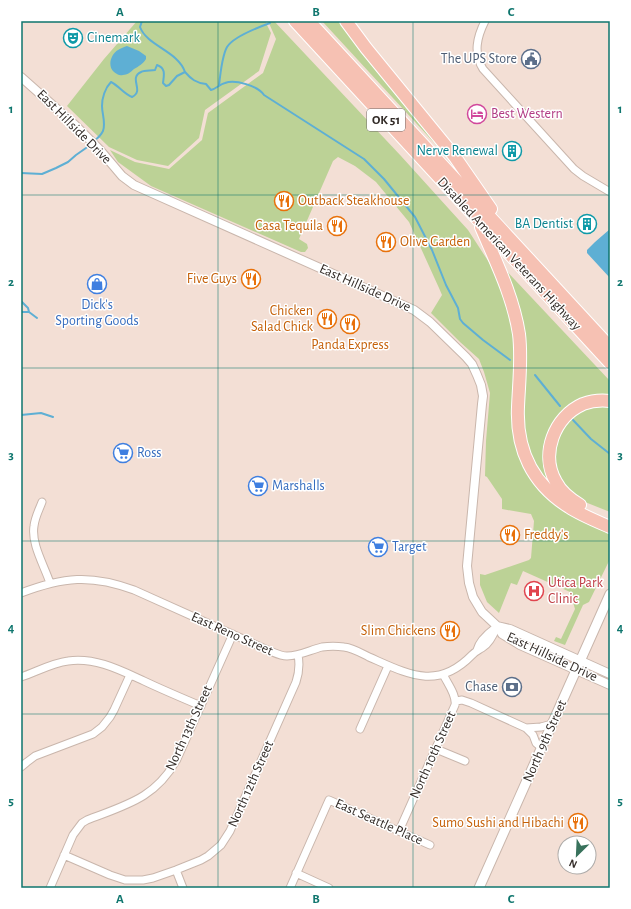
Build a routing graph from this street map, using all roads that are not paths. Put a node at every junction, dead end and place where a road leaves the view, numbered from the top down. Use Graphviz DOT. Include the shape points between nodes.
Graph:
graph roads {
  1 [pos="295,21"];
  2 [pos="309,21"];
  3 [pos="346,21"];
  4 [pos="485,21"];
  5 [pos="21,77"];
  6 [pos="610,192"];
  7 [pos="478,220"];
  8 [pos="515,244"];
  9 [pos="610,347"];
  10 [pos="610,363"];
  11 [pos="610,400"];
  12 [pos="42,502"];
  13 [pos="610,518"];
  14 [pos="610,527"];
  15 [pos="50,583"];
  16 [pos="21,593"];
  17 [pos="610,594"];
  18 [pos="498,626"];
  19 [pos="233,634"];
  20 [pos="298,655"];
  21 [pos="580,661"];
  22 [pos="388,666"];
  23 [pos="576,670"];
  24 [pos="443,674"];
  25 [pos="610,674"];
  26 [pos="130,675"];
  27 [pos="21,677"];
  28 [pos="610,684"];
  29 [pos="456,701"];
  30 [pos="201,706"];
  31 [pos="552,724"];
  32 [pos="526,728"];
  33 [pos="360,729"];
  34 [pos="542,748"];
  35 [pos="436,749"];
  36 [pos="465,761"];
  37 [pos="21,767"];
  38 [pos="399,831"];
  39 [pos="430,845"];
  40 [pos="64,855"];
  41 [pos="176,870"];
  42 [pos="296,873"];
  43 [pos="50,888"];
  44 [pos="183,888"];
  45 [pos="290,888"];
  46 [pos="329,888"];
  47 [pos="479,888"];
  1 -- 7 [label="highway, Disabled American Veterans Highway / OK 51"];
  2 -- 8 [label="highway, Disabled American Veterans Highway / OK 51"];
  3 -- 8 [label="highway" via="454,157"];
  4 -- 6 [label="street" via="477,41 477,50 486,73 574,169"];
  5 -- 18 [label="street, East Hillside Drive" via="85,135 122,176 134,185 414,310 466,357 481,384 482,396 467,575 473,597 482,612"];
  7 -- 10 [label="highway, Disabled American Veterans Highway / OK 51"];
  7 -- 14 [label="highway" via="504,280 518,332 518,420 525,458 536,477 553,496 570,508"];
  8 -- 9 [label="highway, Disabled American Veterans Highway / OK 51"];
  11 -- 13 [label="highway" via="583,404 571,411 555,430 549,458 555,481 567,496 581,506"];
  12 -- 15 [label="street" via="34,524 34,534"];
  15 -- 16 [label="street, East Reno Street"];
  15 -- 19 [label="street, East Reno Street" via="83,579 121,585"];
  17 -- 21 [label="main road, North 9th Street"];
  18 -- 21 [label="street, East Hillside Drive"];
  18 -- 23 [label="street, East Hillside Drive" via="502,634 520,645"];
  18 -- 24 [label="street" via="482,648 456,669"];
  19 -- 20 [label="street, East Reno Street" via="279,655"];
  19 -- 30 [label="street, North 13th Street"];
  20 -- 22 [label="street, East Reno Street" via="322,647 343,647"];
  20 -- 41 [label="street, North 12th Street" via="299,670 296,682 230,831 213,853"];
  21 -- 23 [label="main road, North 9th Street"];
  21 -- 25 [label="street, East Hillside Drive"];
  22 -- 24 [label="street, East Reno Street" via="418,676"];
  22 -- 33 [label="street"];
  23 -- 28 [label="street, East Hillside Drive"];
  23 -- 31 [label="main road, North 9th Street"];
  24 -- 29 [label="street, North 10th Street"];
  26 -- 27 [label="street" via="93,661 79,660 66,661"];
  26 -- 30 [label="street"];
  26 -- 37 [label="street" via="114,710 102,727 93,734 35,756"];
  29 -- 32 [label="street" via="471,702"];
  29 -- 35 [label="street, North 10th Street"];
  30 -- 40 [label="street, North 13th Street" via="177,759 162,781 135,802 82,823"];
  31 -- 32 [label="street"];
  31 -- 34 [label="main road, North 9th Street"];
  32 -- 34 [label="street"];
  34 -- 47 [label="main road, North 9th Street"];
  35 -- 36 [label="street"];
  35 -- 38 [label="street, North 10th Street"];
  38 -- 39 [label="street, East Seattle Place"];
  38 -- 42 [label="street, East Seattle Place" via="329,800"];
  40 -- 41 [label="street, North 12th Street" via="125,880 143,880"];
  40 -- 43 [label="street, North 13th Street"];
  41 -- 44 [label="street"];
  42 -- 45 [label="street"];
  42 -- 46 [label="street"];
}
